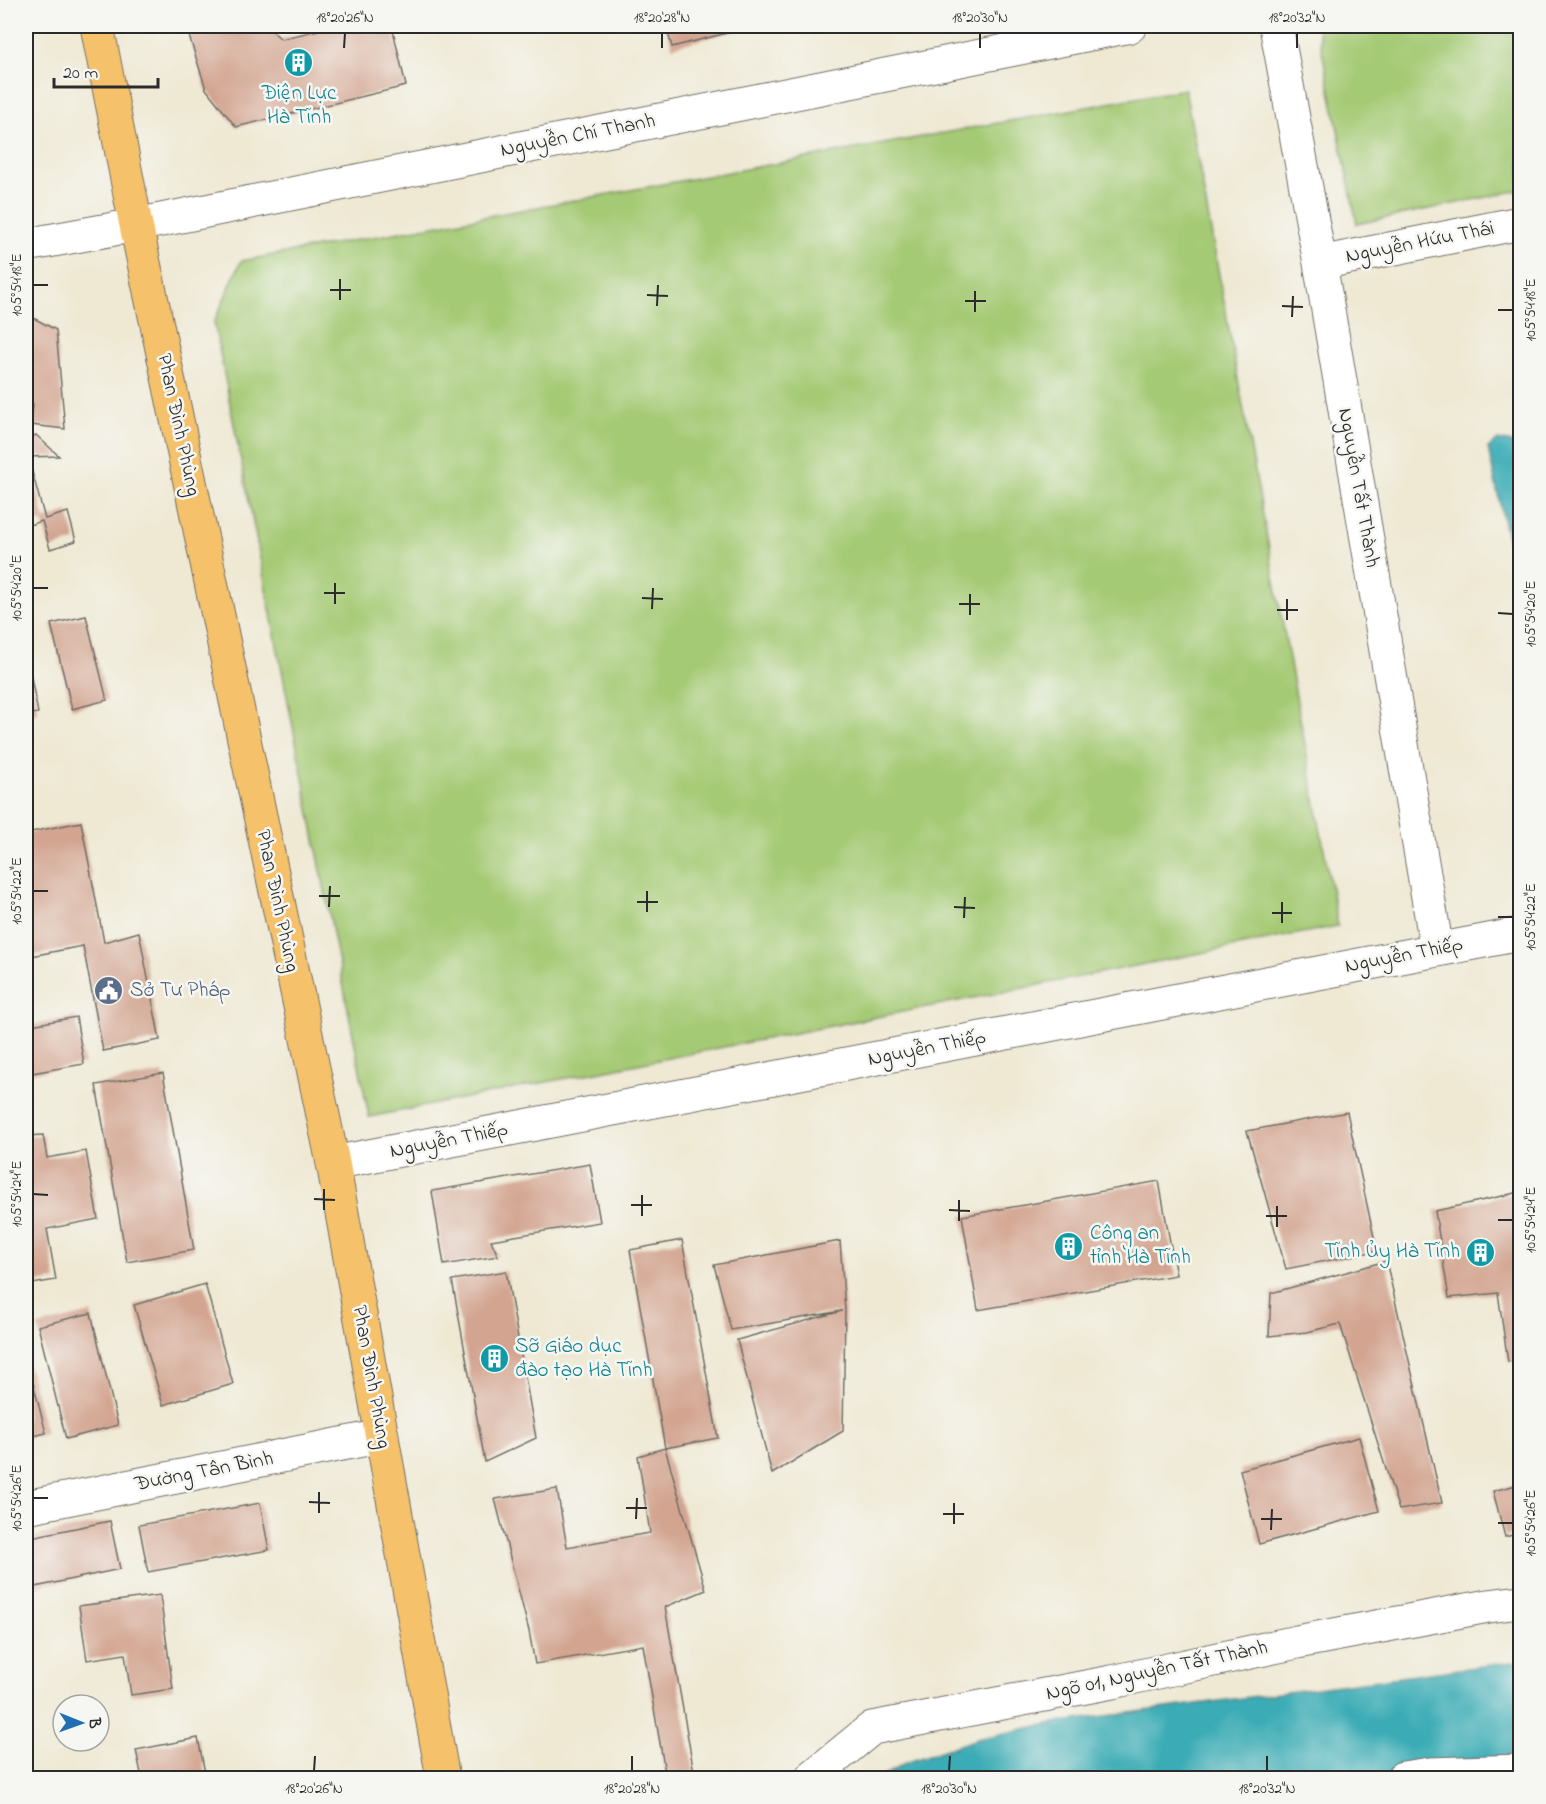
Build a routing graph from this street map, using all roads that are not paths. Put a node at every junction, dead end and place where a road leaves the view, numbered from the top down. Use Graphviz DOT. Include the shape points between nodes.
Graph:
graph roads {
  1 [pos="97,26"];
  2 [pos="1130,26"];
  3 [pos="1276,26"];
  4 [pos="1521,223"];
  5 [pos="136,225"];
  6 [pos="26,245"];
  7 [pos="1320,263"];
  8 [pos="1521,934"];
  9 [pos="1437,950"];
  10 [pos="333,1163"];
  11 [pos="382,1436"];
  12 [pos="26,1508"];
  13 [pos="1521,1602"];
  14 [pos="1521,1771"];
  15 [pos="443,1779"];
  16 [pos="811,1779"];
  17 [pos="1403,1779"];
  1 -- 5 [label="main road, Phan Đình Phùng"];
  2 -- 5 [label="street, Nguyễn Chí Thanh"];
  3 -- 7 [label="street, Nguyễn Tất Thành"];
  4 -- 7 [label="street, Nguyễn Hứu Thái"];
  5 -- 6 [label="street, Nguyễn Chí Thanh"];
  5 -- 10 [label="main road, Phan Đình Phùng"];
  7 -- 9 [label="street, Nguyễn Tất Thành"];
  8 -- 9 [label="street, Nguyễn Thiếp"];
  9 -- 10 [label="street, Nguyễn Thiếp"];
  10 -- 11 [label="main road, Phan Đình Phùng"];
  11 -- 12 [label="street, Đường Tân Bình"];
  11 -- 15 [label="main road, Phan Đình Phùng"];
  13 -- 16 [label="street, Ngõ 01, Nguyễn Tất Thành" via="1297,1642 872,1728"];
  14 -- 17 [label="street" via="1430,1774"];
}
